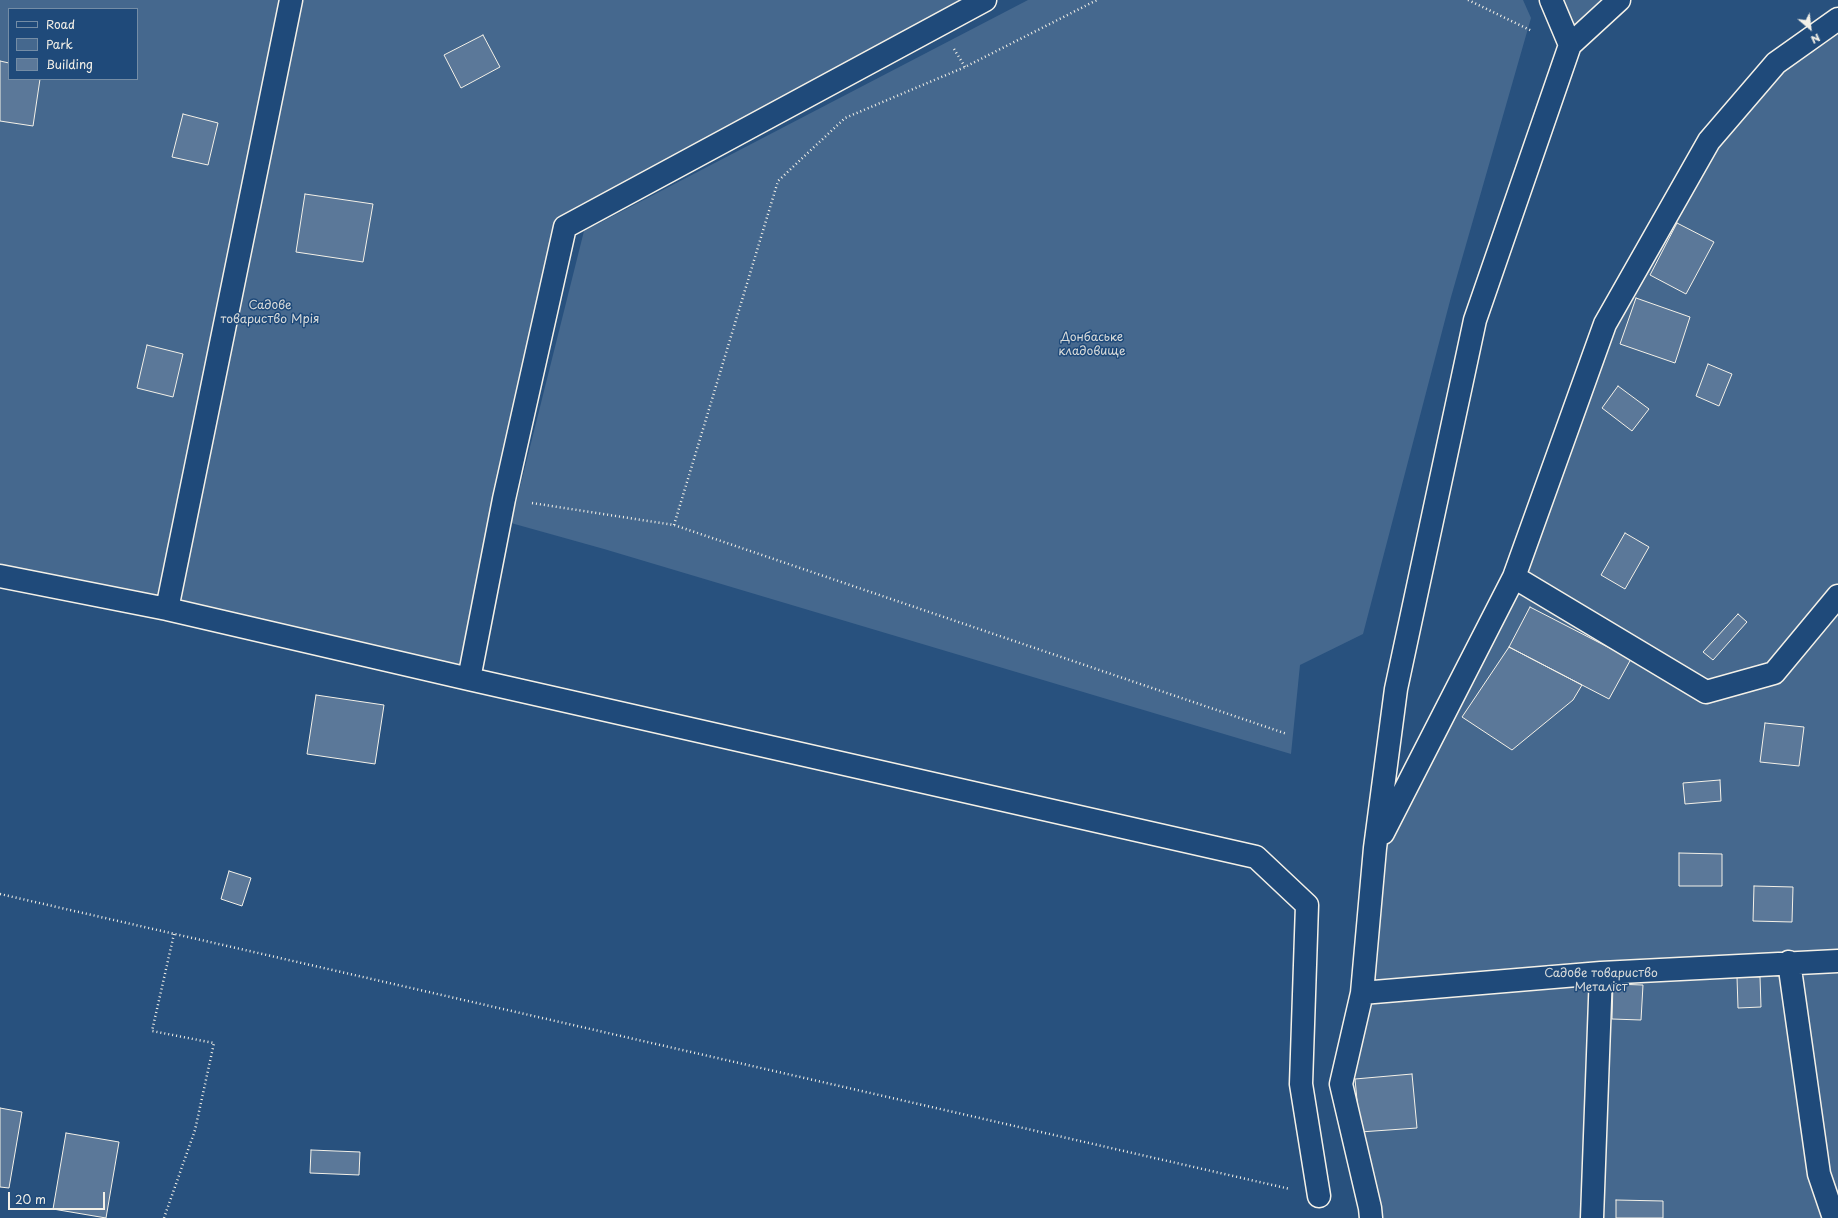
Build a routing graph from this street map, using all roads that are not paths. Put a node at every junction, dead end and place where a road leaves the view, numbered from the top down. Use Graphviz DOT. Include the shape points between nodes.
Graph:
graph roads {
  1 [pos="985,0"];
  2 [pos="1551,0"];
  3 [pos="1619,0"];
  4 [pos="294,2"];
  5 [pos="1838,19"];
  6 [pos="1570,45"];
  7 [pos="0,576"];
  8 [pos="1514,576"];
  9 [pos="1838,596"];
  10 [pos="167,608"];
  11 [pos="470,679"];
  12 [pos="1375,848"];
  13 [pos="1838,961"];
  14 [pos="1789,962"];
  15 [pos="1601,972"];
  16 [pos="1362,993"];
  17 [pos="1319,1196"];
  18 [pos="1371,1218"];
  19 [pos="1592,1218"];
  20 [pos="1834,1218"];
  1 -- 11 [label="street" via="565,227 504,499"];
  2 -- 6 [label="street"];
  3 -- 6 [label="street"];
  4 -- 10 [label="street"];
  5 -- 8 [label="street" via="1776,63 1709,141 1605,324"];
  6 -- 12 [label="street" via="1475,320 1396,689"];
  7 -- 10 [label="street"];
  8 -- 9 [label="street" via="1706,692 1774,673"];
  8 -- 12 [label="street"];
  10 -- 11 [label="street"];
  11 -- 17 [label="street" via="1256,857 1306,906 1300,1084"];
  12 -- 16 [label="street"];
  13 -- 14 [label="street"];
  14 -- 15 [label="street"];
  14 -- 20 [label="street" via="1819,1174"];
  15 -- 16 [label="street"];
  15 -- 19 [label="street"];
  16 -- 18 [label="street" via="1341,1084"];
}
